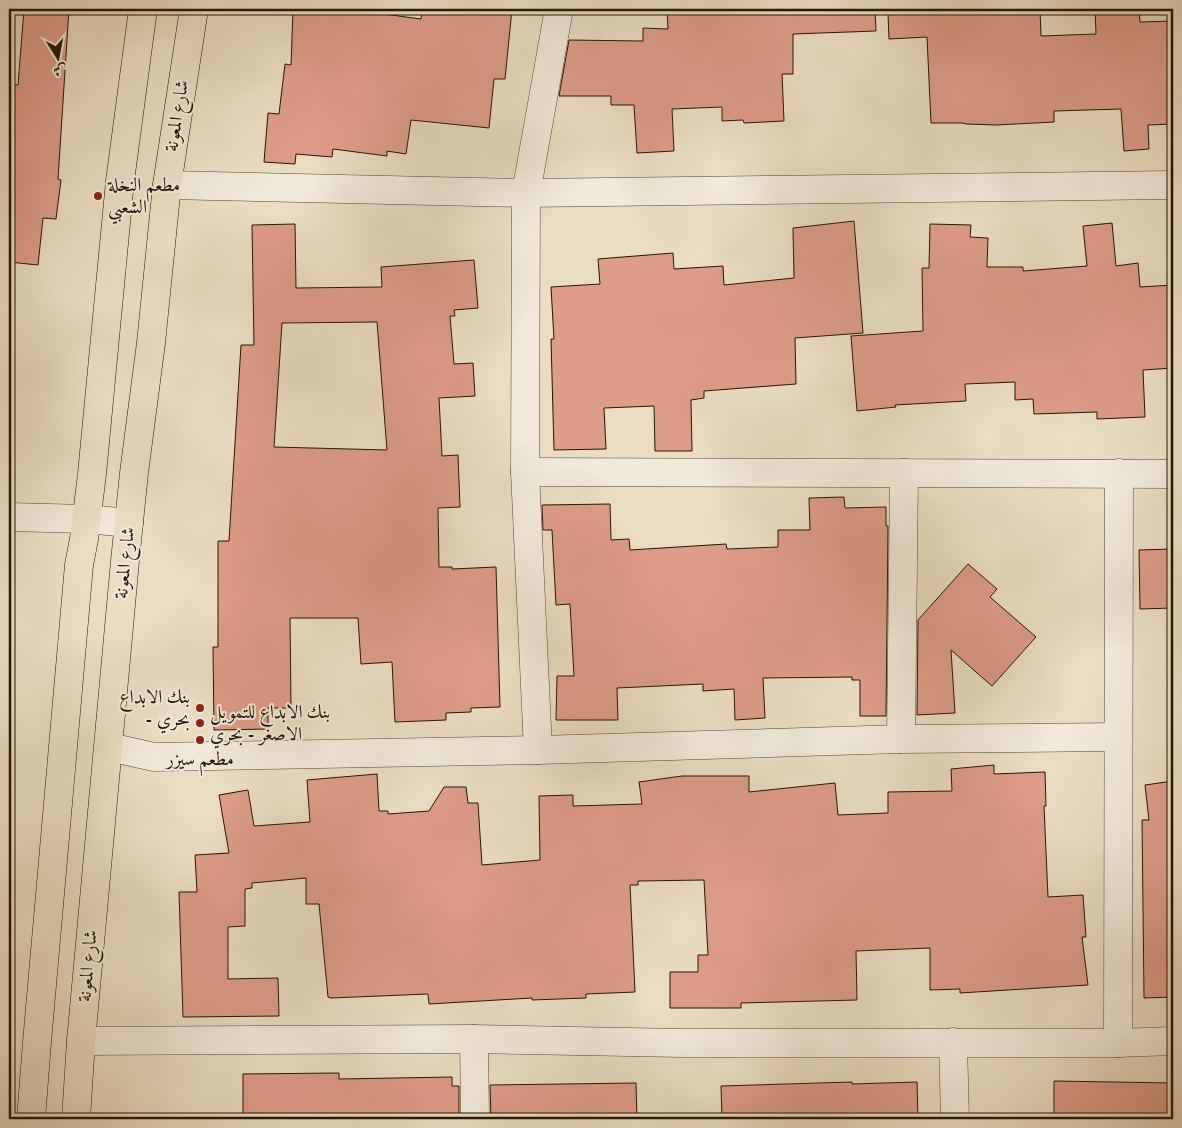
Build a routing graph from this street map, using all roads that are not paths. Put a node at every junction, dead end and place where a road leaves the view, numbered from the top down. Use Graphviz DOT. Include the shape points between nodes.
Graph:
graph roads {
  1 [pos="143,9"];
  2 [pos="194,9"];
  3 [pos="559,9"];
  4 [pos="167,185"];
  5 [pos="1173,185"];
  6 [pos="526,193"];
  7 [pos="526,472"];
  8 [pos="904,473"];
  9 [pos="1119,473"];
  10 [pos="1173,474"];
  11 [pos="9,517"];
  12 [pos="87,519"];
  13 [pos="129,523"];
  14 [pos="1118,737"];
  15 [pos="901,739"];
  16 [pos="109,748"];
  17 [pos="538,750"];
  18 [pos="474,1039"];
  19 [pos="81,1041"];
  20 [pos="1173,1041"];
  21 [pos="953,1042"];
  22 [pos="1118,1043"];
  23 [pos="31,1119"];
  24 [pos="76,1119"];
  25 [pos="475,1119"];
  26 [pos="955,1119"];
  1 -- 12 [label="highway" via="120,181"];
  2 -- 4 [label="highway, شارع المعونة"];
  3 -- 6 [label="street"];
  4 -- 6 [label="street"];
  4 -- 13 [label="highway, شارع المعونة"];
  5 -- 6 [label="street"];
  6 -- 7 [label="street"];
  7 -- 8 [label="street"];
  7 -- 17 [label="street"];
  8 -- 9 [label="street"];
  8 -- 15 [label="street"];
  9 -- 10 [label="street"];
  9 -- 14 [label="street"];
  11 -- 12 [label="street"];
  12 -- 13 [label="street"];
  12 -- 23 [label="highway" via="79,565"];
  13 -- 16 [label="highway, شارع المعونة"];
  14 -- 15 [label="street"];
  14 -- 22 [label="street"];
  15 -- 17 [label="street"];
  16 -- 17 [label="street" via="154,757"];
  16 -- 19 [label="highway, شارع المعونة"];
  18 -- 19 [label="street"];
  18 -- 21 [label="street" via="681,1043"];
  18 -- 25 [label="street"];
  19 -- 24 [label="highway, شارع المعونة"];
  20 -- 22 [label="street"];
  21 -- 22 [label="street"];
  21 -- 26 [label="street"];
}
